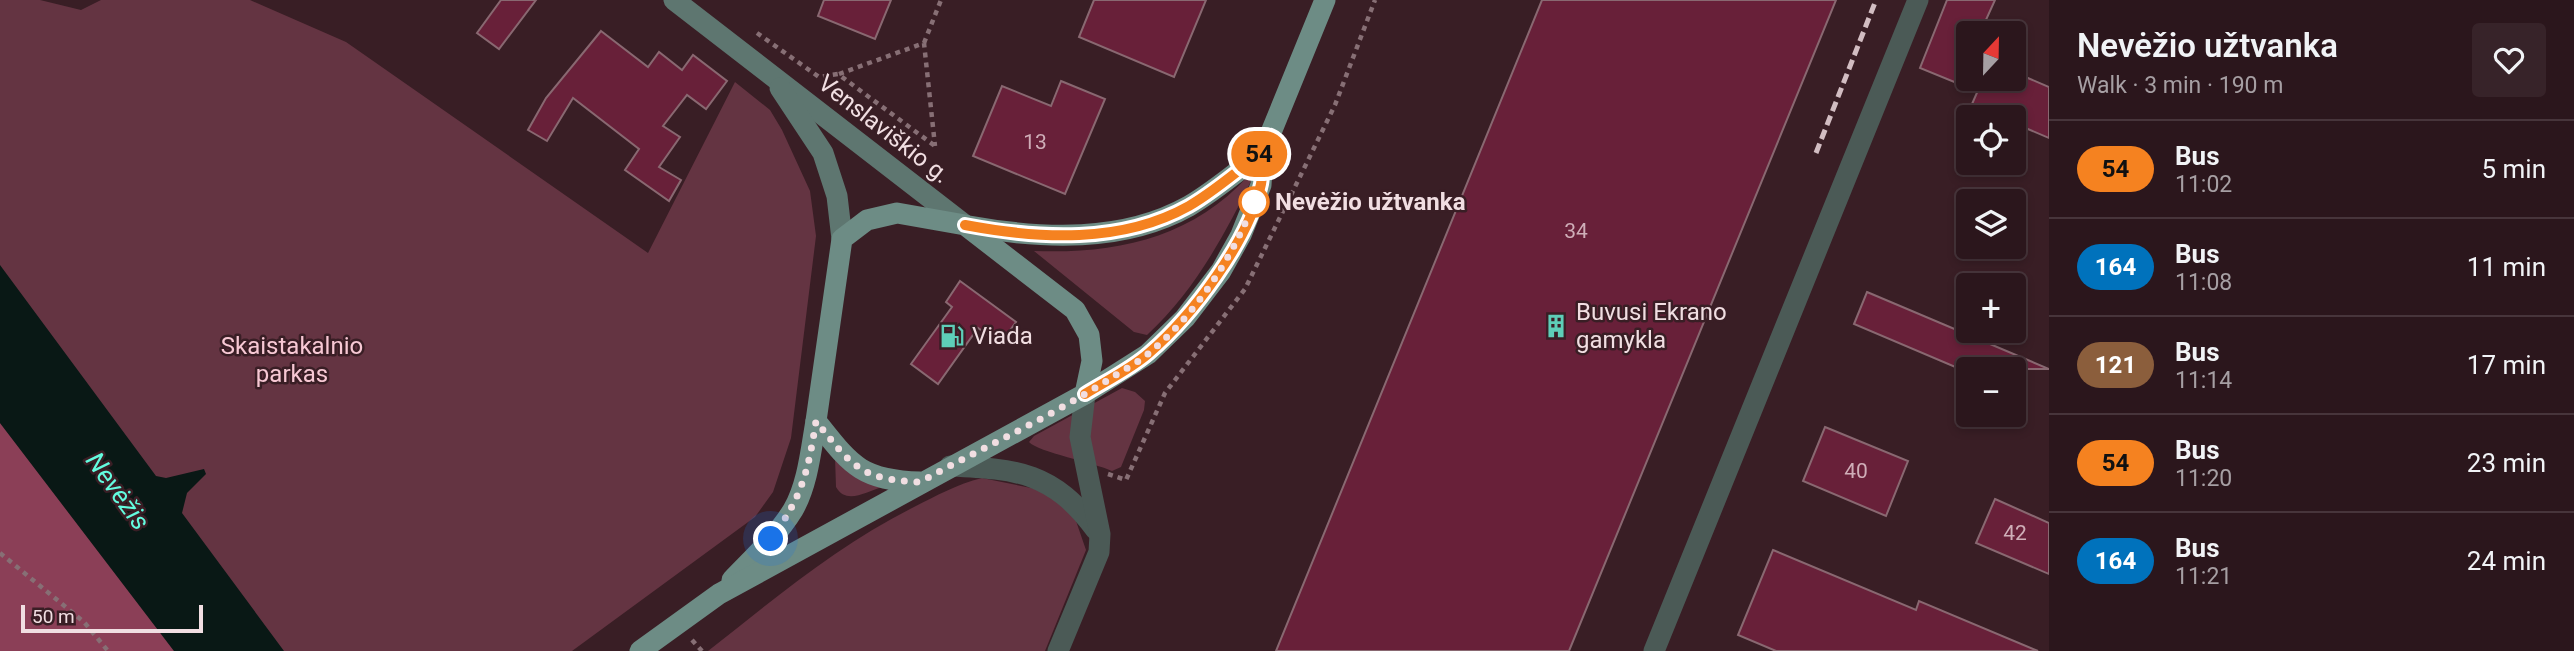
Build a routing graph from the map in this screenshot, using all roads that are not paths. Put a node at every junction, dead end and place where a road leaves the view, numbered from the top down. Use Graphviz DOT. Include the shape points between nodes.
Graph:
graph roads {
  1 [pos="674,0"];
  2 [pos="1325,0"];
  3 [pos="1918,0"];
  4 [pos="771,75"];
  5 [pos="1262,152"];
  6 [pos="965,225"];
  7 [pos="842,239"];
  8 [pos="1085,394"];
  9 [pos="816,421"];
  10 [pos="950,466"];
  11 [pos="920,482"];
  12 [pos="1100,534"];
  13 [pos="719,594"];
  14 [pos="640,651"];
  15 [pos="1058,651"];
  16 [pos="1654,651"];
  1 -- 4 [label="main road, Venslaviškio g."];
  2 -- 5 [label="main road"];
  3 -- 16 [label="street"];
  4 -- 6 [label="main road, Venslaviškio g."];
  4 -- 7 [label="main road, Venslaviškio g." via="823,153 837,195"];
  5 -- 6 [label="main road" via="1190,205 1122,230 1068,237 1012,234"];
  5 -- 8 [label="main road" via="1261,185 1220,271 1185,318 1148,355"];
  6 -- 7 [label="main road" via="897,213 866,220"];
  6 -- 8 [label="main road" via="1074,310 1089,335 1092,361"];
  7 -- 9 [label="main road"];
  8 -- 10 [label="main road"];
  8 -- 12 [label="street" via="1080,437"];
  9 -- 11 [label="main road" via="852,464 872,476"];
  9 -- 13 [label="main road" via="810,461 794,508"];
  10 -- 11 [label="main road"];
  10 -- 12 [label="street" via="1007,468 1034,478 1078,505"];
  11 -- 13 [label="main road"];
  12 -- 15 [label="street" via="1099,552"];
  13 -- 14 [label="main road"];
}
